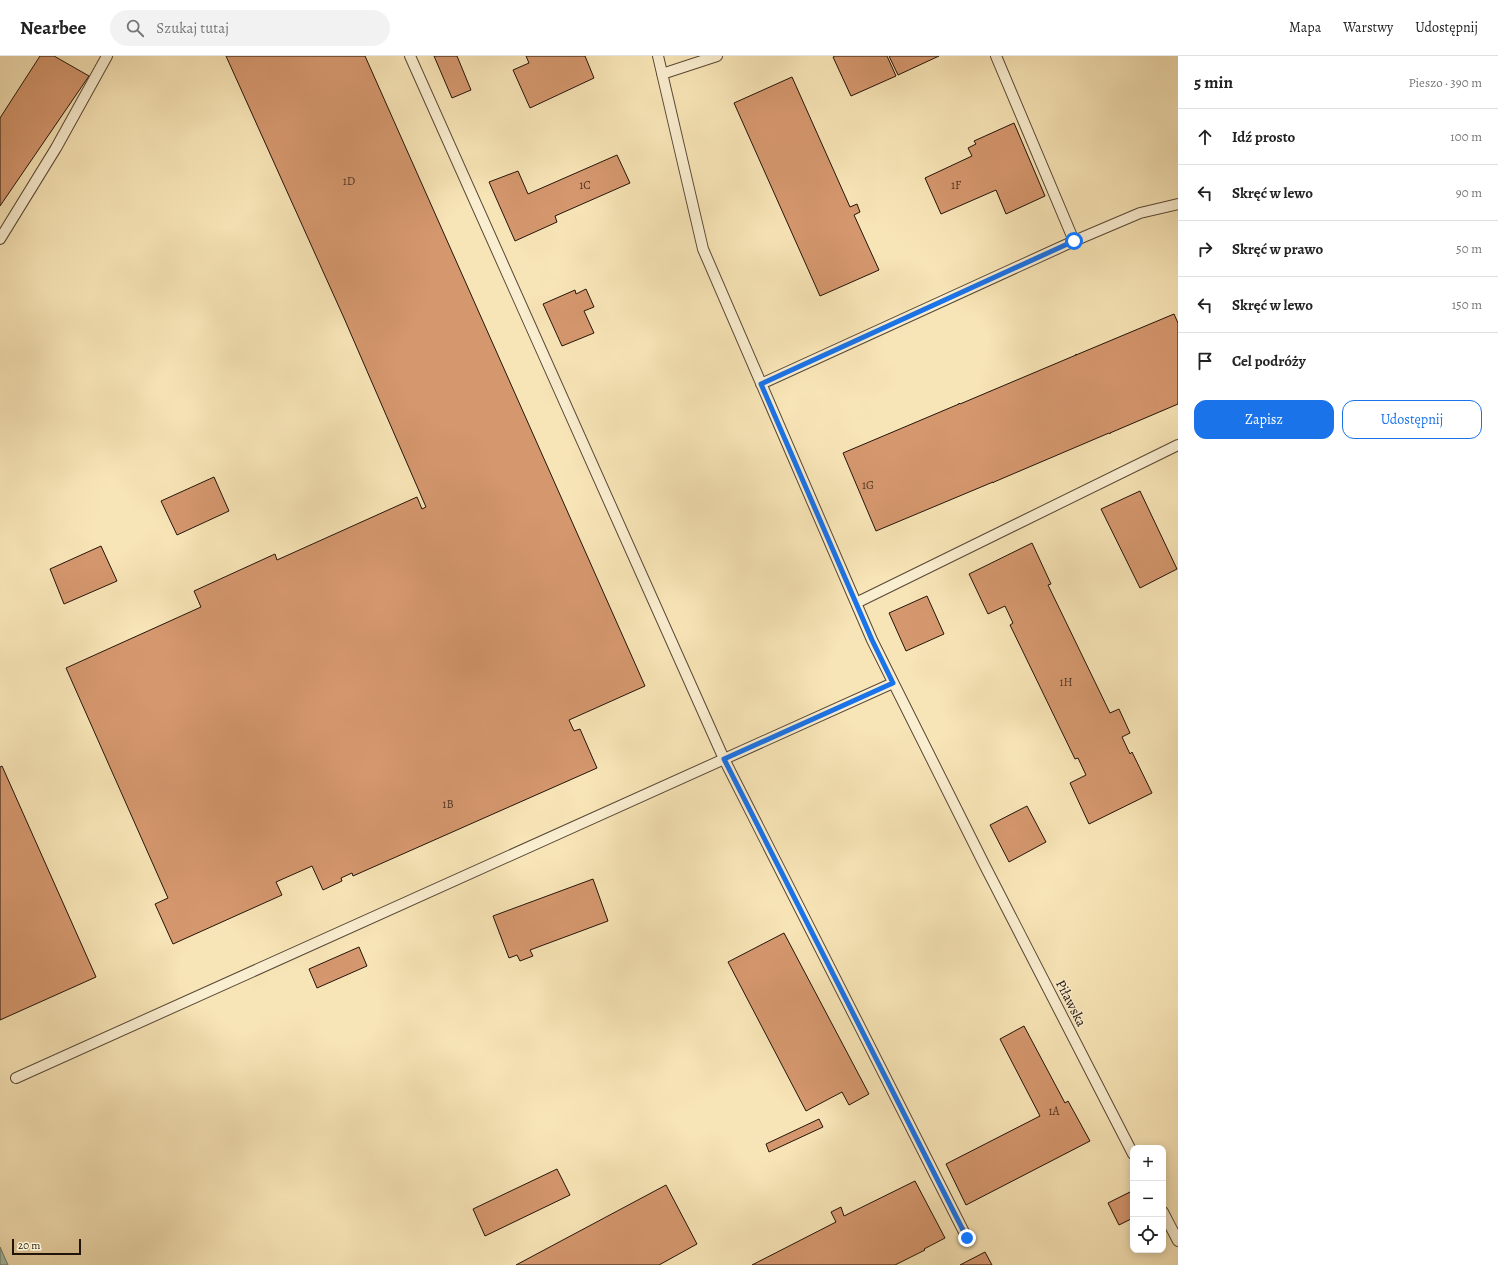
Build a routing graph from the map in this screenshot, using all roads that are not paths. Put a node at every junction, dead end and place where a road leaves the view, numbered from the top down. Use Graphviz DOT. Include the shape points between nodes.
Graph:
graph roads {
  1 [pos="107,56"];
  2 [pos="410,56"];
  3 [pos="658,56"];
  4 [pos="717,56"];
  5 [pos="996,56"];
  6 [pos="662,74"];
  7 [pos="1178,204"];
  8 [pos="0,239"];
  9 [pos="1074,241"];
  10 [pos="761,384"];
  11 [pos="1178,445"];
  12 [pos="856,603"];
  13 [pos="893,683"];
  14 [pos="724,759"];
  15 [pos="16,1078"];
  16 [pos="1130,1148"];
  17 [pos="1166,1217"];
  18 [pos="967,1238"];
  19 [pos="1178,1241"];
  1 -- 8 [label="lane" via="56,148"];
  2 -- 14 [label="lane"];
  3 -- 6 [label="lane, Piławska"];
  4 -- 6 [label="lane"];
  5 -- 9 [label="lane"];
  6 -- 10 [label="lane, Piławska" via="704,249"];
  7 -- 9 [label="lane" via="1140,213"];
  9 -- 10 [label="lane"];
  10 -- 12 [label="lane, Piławska"];
  11 -- 12 [label="lane"];
  12 -- 13 [label="lane, Piławska"];
  13 -- 14 [label="lane"];
  13 -- 16 [label="lane, Piławska"];
  14 -- 15 [label="lane"];
  14 -- 18 [label="lane"];
  17 -- 19 [label="lane"];
}
